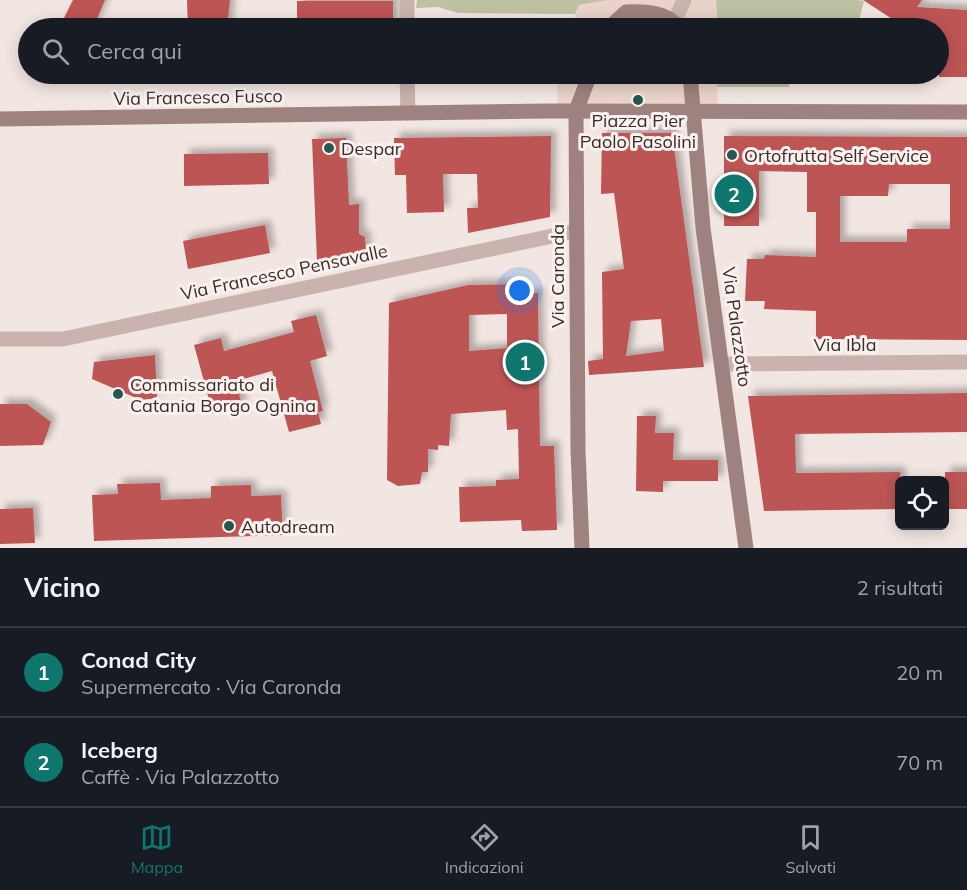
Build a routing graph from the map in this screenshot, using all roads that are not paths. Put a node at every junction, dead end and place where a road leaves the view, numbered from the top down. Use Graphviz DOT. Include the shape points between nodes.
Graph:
graph roads {
  1 [pos="407,0"];
  2 [pos="684,0"];
  3 [pos="624,6"];
  4 [pos="407,18"];
  5 [pos="661,18"];
  6 [pos="679,18"];
  7 [pos="407,84"];
  8 [pos="586,84"];
  9 [pos="691,84"];
  10 [pos="576,111"];
  11 [pos="692,111"];
  12 [pos="967,112"];
  13 [pos="408,113"];
  14 [pos="0,118"];
  15 [pos="576,231"];
  16 [pos="0,339"];
  17 [pos="967,362"];
  18 [pos="723,364"];
  19 [pos="582,548"];
  20 [pos="746,548"];
  1 -- 4 [label="street"];
  2 -- 6 [label="street"];
  3 -- 5 [label="main road"];
  7 -- 13 [label="street"];
  8 -- 10 [label="main road"];
  9 -- 11 [label="main road, Via Palazzotto"];
  10 -- 11 [label="main road, Via Francesco Fusco"];
  10 -- 13 [label="main road, Via Francesco Fusco"];
  10 -- 15 [label="main road, Via Caronda"];
  11 -- 12 [label="main road, Via Francesco Fusco"];
  11 -- 18 [label="main road, Via Palazzotto" via="703,228"];
  13 -- 14 [label="main road, Via Francesco Fusco"];
  15 -- 16 [label="street, Via Francesco Pensavalle" via="63,339"];
  15 -- 19 [label="main road, Via Caronda"];
  17 -- 18 [label="street, Via Ibla"];
  18 -- 20 [label="main road, Via Palazzotto"];
}
